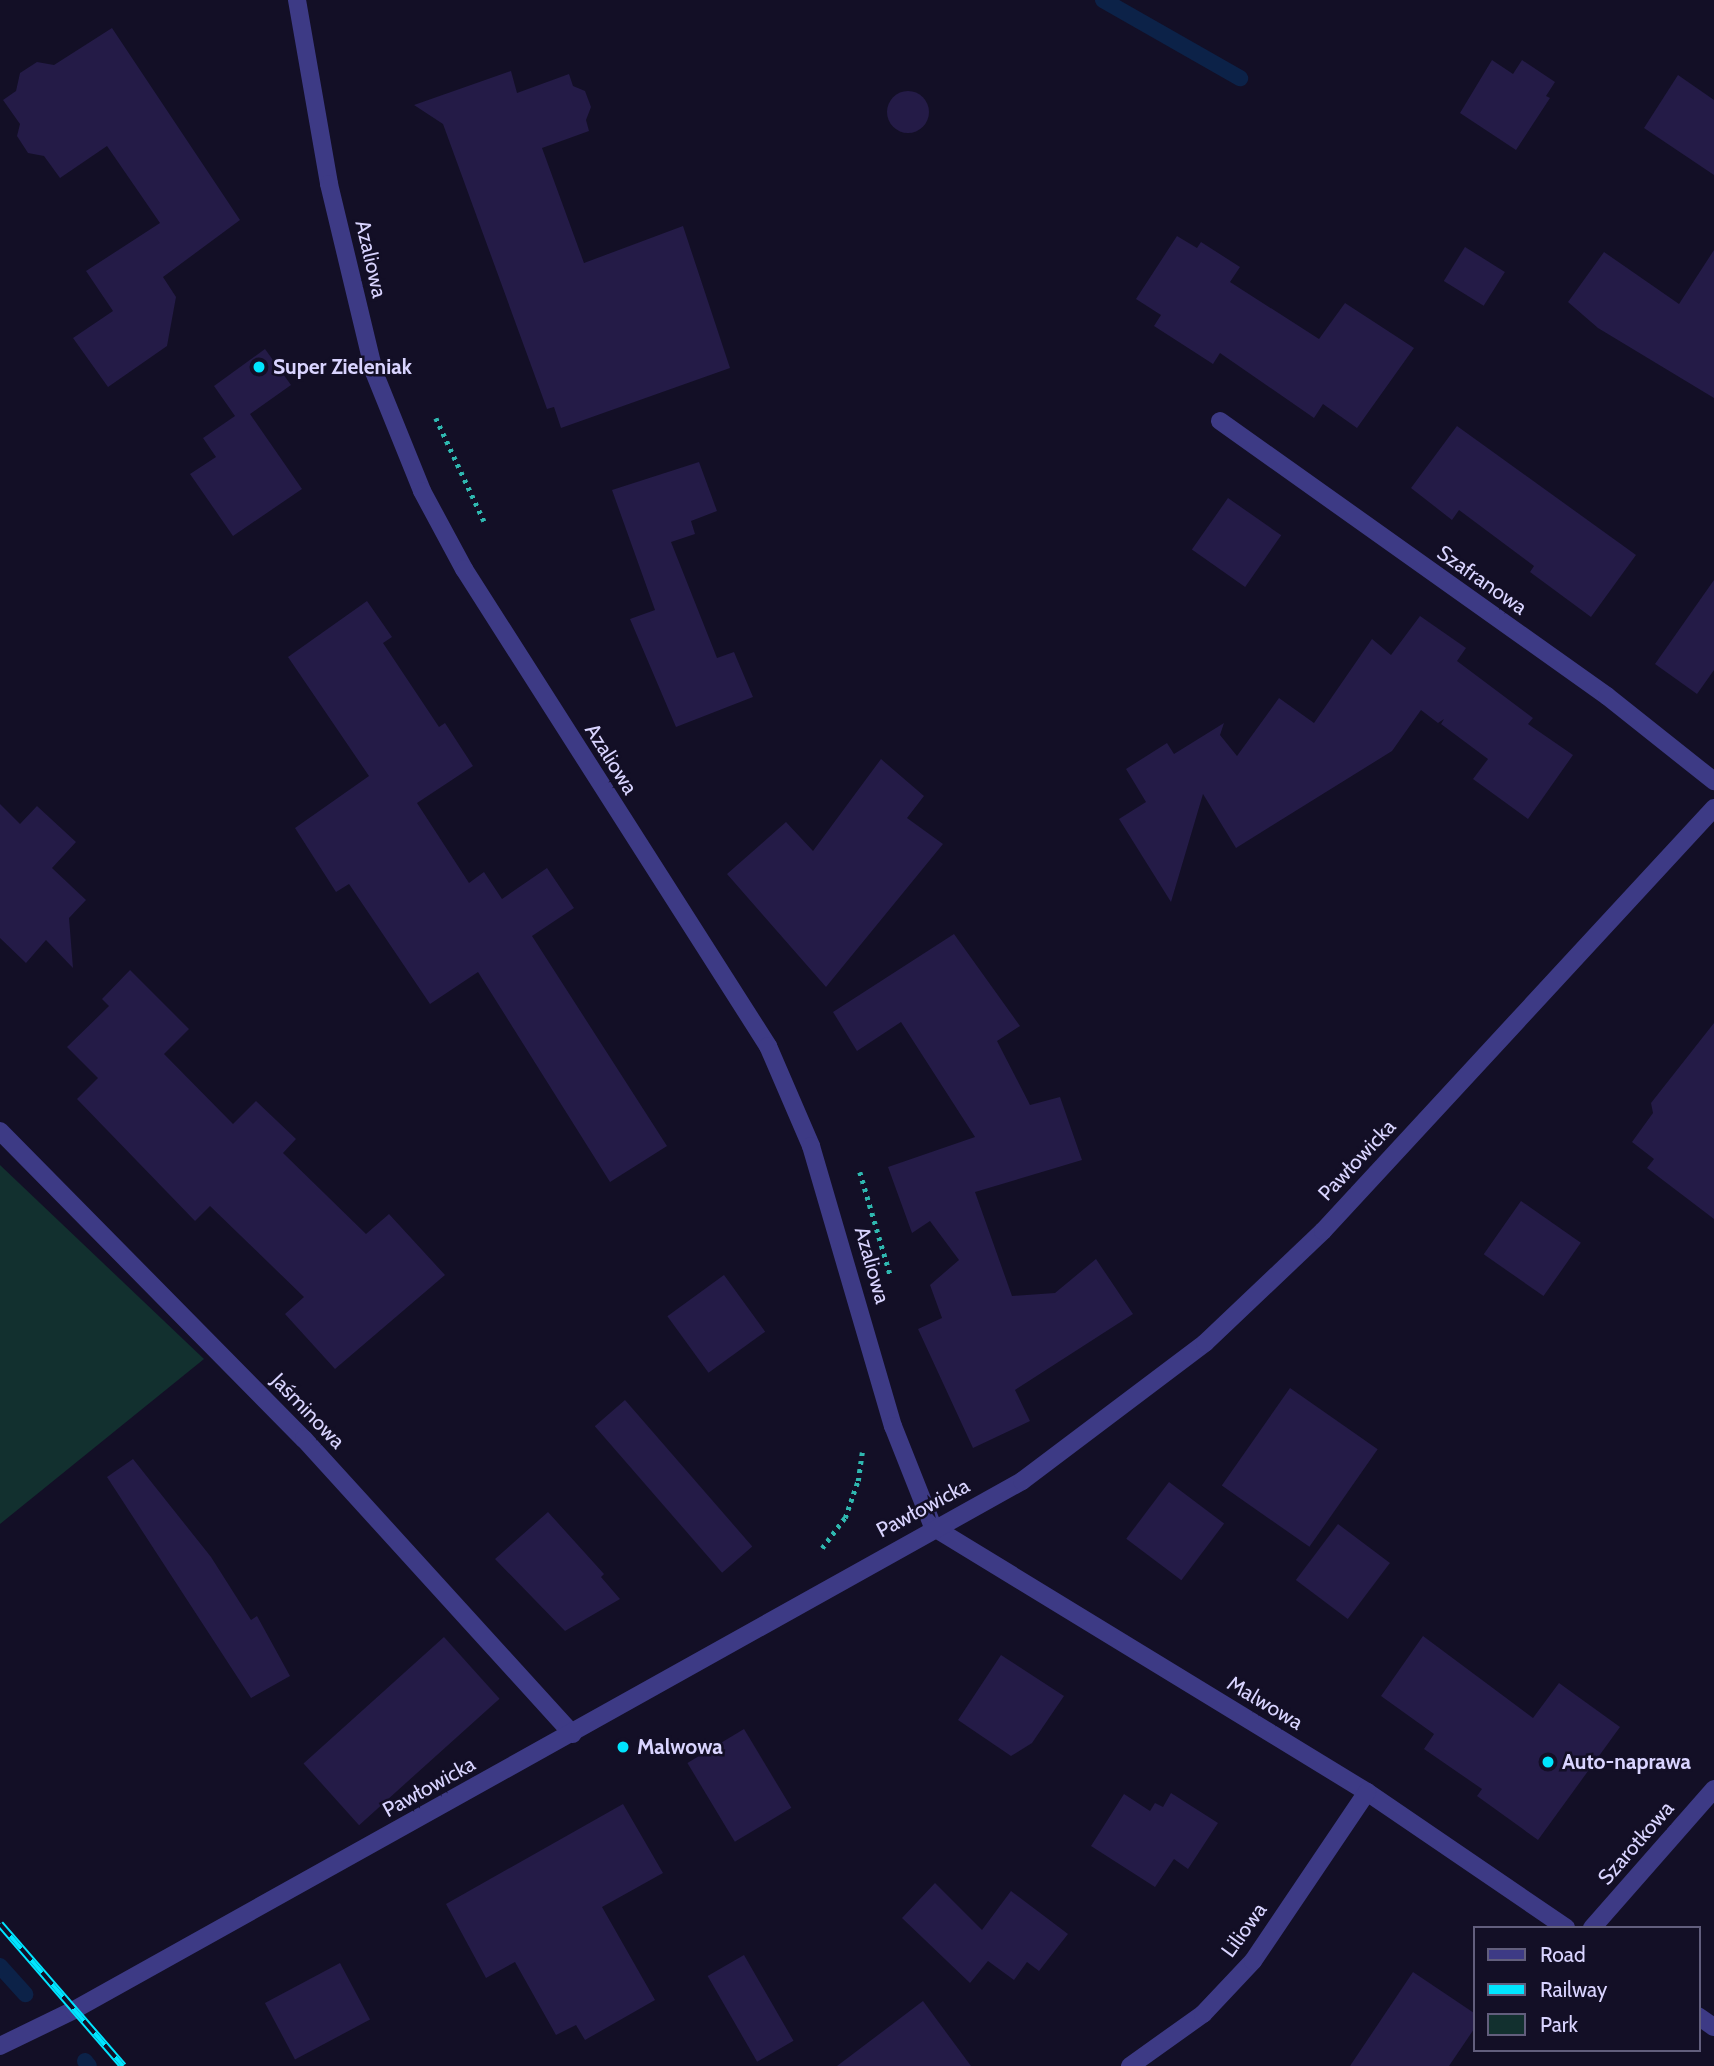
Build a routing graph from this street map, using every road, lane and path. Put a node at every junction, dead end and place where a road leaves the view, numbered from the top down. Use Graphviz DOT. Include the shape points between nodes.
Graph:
graph roads {
  1 [pos="297,0"];
  2 [pos="432,410"];
  3 [pos="1220,421"];
  4 [pos="489,533"];
  5 [pos="1714,781"];
  6 [pos="1714,808"];
  7 [pos="0,1130"];
  8 [pos="858,1168"];
  9 [pos="891,1276"];
  10 [pos="863,1444"];
  11 [pos="933,1527"];
  12 [pos="817,1555"];
  13 [pos="572,1734"];
  14 [pos="1714,1789"];
  15 [pos="1367,1793"];
  16 [pos="1563,1926"];
  17 [pos="1594,1926"];
  18 [pos="0,2046"];
  19 [pos="1130,2066"];
  1 -- 11 [label="street, Azaliowa" via="330,184 374,372 422,491 472,580 768,1046 811,1146 893,1426"];
  2 -- 4 [label="path"];
  3 -- 5 [label="street, Szafranowa" via="1607,696"];
  6 -- 11 [label="street, Pawłowicka" via="1323,1231 1205,1343 1022,1481"];
  7 -- 13 [label="street, Jaśminowa" via="304,1439"];
  8 -- 9 [label="path"];
  10 -- 12 [label="path" via="858,1481 845,1518"];
  11 -- 13 [label="street, Pawłowicka"];
  11 -- 15 [label="street, Malwowa"];
  13 -- 18 [label="street, Pawłowicka" via="86,2004"];
  14 -- 17 [label="street, Szarotkowa"];
  15 -- 16 [label="street, Malwowa"];
  15 -- 19 [label="street, Liliowa" via="1253,1961 1203,2014"];
}
